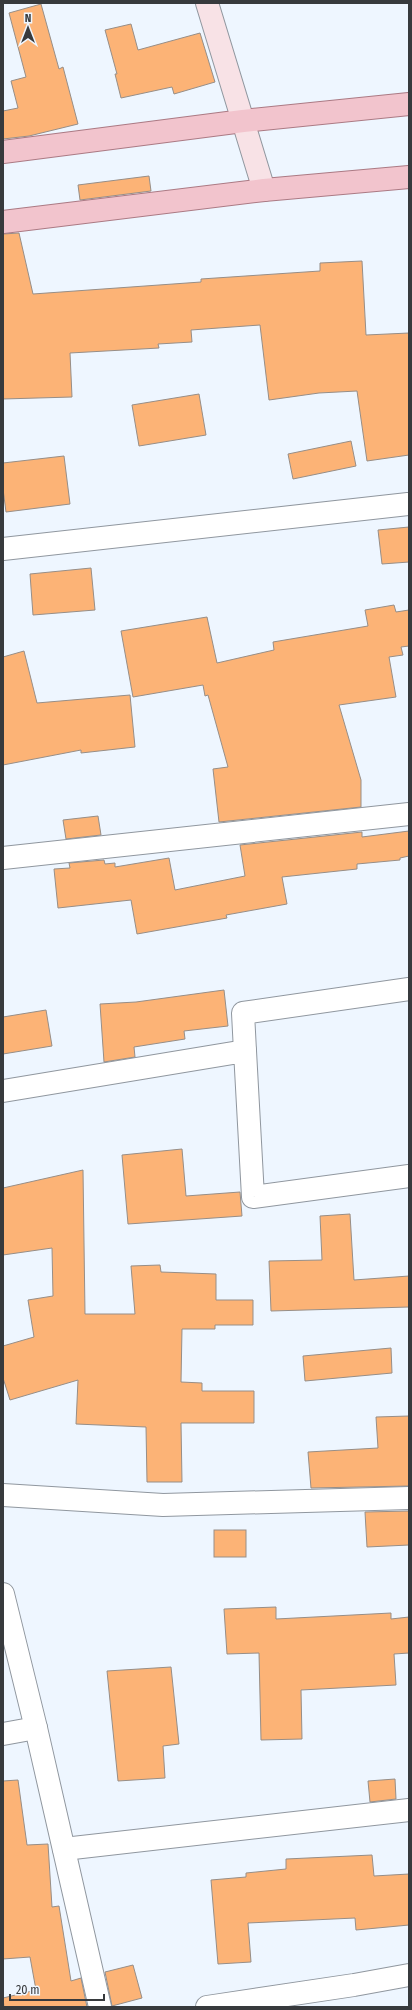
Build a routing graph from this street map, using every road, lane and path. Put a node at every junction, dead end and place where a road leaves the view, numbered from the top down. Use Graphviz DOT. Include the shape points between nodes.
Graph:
graph roads {
  1 [pos="207,3"];
  2 [pos="409,104"];
  3 [pos="243,121"];
  4 [pos="3,152"];
  5 [pos="409,177"];
  6 [pos="264,190"];
  7 [pos="3,222"];
  8 [pos="408,504"];
  9 [pos="3,549"];
  10 [pos="409,814"];
  11 [pos="3,858"];
  12 [pos="409,989"];
  13 [pos="245,1051"];
  14 [pos="3,1091"];
  15 [pos="409,1176"];
  16 [pos="3,1495"];
  17 [pos="409,1498"];
  18 [pos="3,1594"];
  19 [pos="36,1728"];
  20 [pos="3,1734"];
  21 [pos="409,1810"];
  22 [pos="64,1849"];
  23 [pos="409,1975"];
  24 [pos="100,2007"];
  25 [pos="207,2007"];
  1 -- 3 [label="street"];
  2 -- 3 [label="main road"];
  3 -- 4 [label="main road"];
  3 -- 6 [label="street"];
  5 -- 6 [label="main road"];
  6 -- 7 [label="main road"];
  8 -- 9 [label="street"];
  10 -- 11 [label="street"];
  12 -- 13 [label="street" via="243,1013"];
  13 -- 14 [label="street"];
  13 -- 15 [label="street" via="253,1196"];
  16 -- 17 [label="street" via="163,1505"];
  18 -- 19 [label="street"];
  19 -- 20 [label="street"];
  19 -- 22 [label="street"];
  21 -- 22 [label="street"];
  22 -- 24 [label="street"];
  23 -- 25 [label="street"];
}
